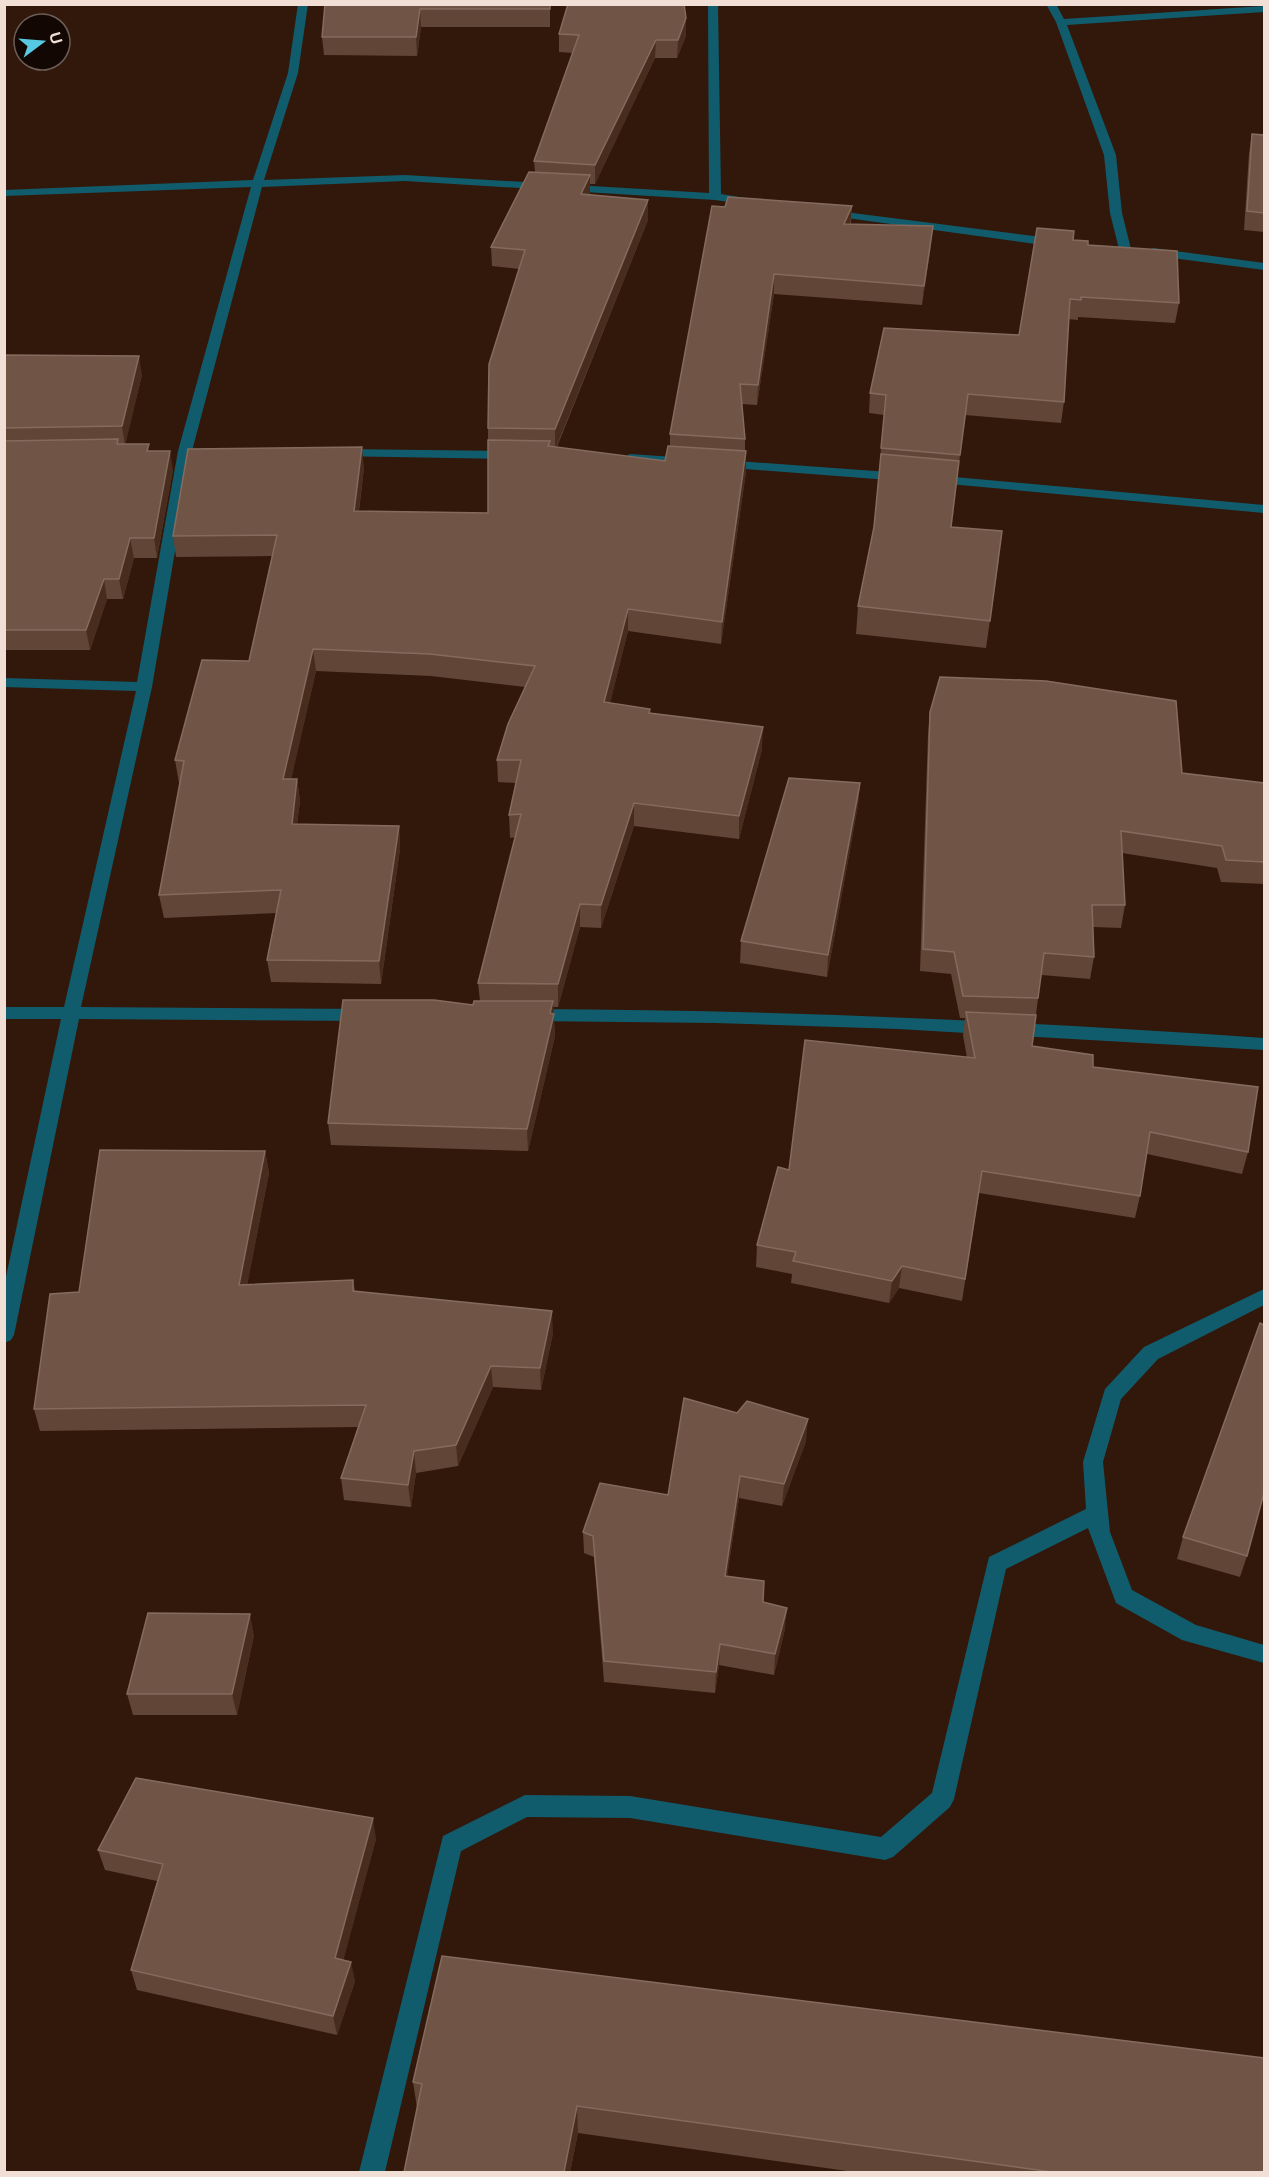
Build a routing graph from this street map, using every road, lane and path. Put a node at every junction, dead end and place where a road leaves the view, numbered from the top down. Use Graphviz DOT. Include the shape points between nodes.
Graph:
graph roads {
  1 [pos="303,4"];
  2 [pos="713,4"];
  3 [pos="1051,4"];
  4 [pos="1264,9"];
  5 [pos="1061,22"];
  6 [pos="256,185"];
  7 [pos="4,193"];
  8 [pos="716,197"];
  9 [pos="761,204"];
  10 [pos="819,212"];
  11 [pos="1069,244"];
  12 [pos="1264,267"];
  13 [pos="327,453"];
  14 [pos="527,456"];
  15 [pos="622,457"];
  16 [pos="1264,509"];
  17 [pos="4,682"];
  18 [pos="144,687"];
  19 [pos="4,1013"];
  20 [pos="71,1015"];
  21 [pos="380,1015"];
  22 [pos="510,1015"];
  23 [pos="1264,1044"];
  24 [pos="1264,1296"];
  25 [pos="4,1335"];
  26 [pos="1097,1514"];
  27 [pos="1264,1654"];
  28 [pos="372,2172"];
  1 -- 6 [label="street" via="293,73"];
  2 -- 8 [label="street"];
  3 -- 5 [label="street"];
  4 -- 5 [label="street"];
  5 -- 12 [label="street" via="1110,155 1119,248"];
  6 -- 7 [label="street"];
  6 -- 8 [label="street" via="405,178"];
  6 -- 18 [label="street" via="186,451"];
  8 -- 9 [label="street"];
  10 -- 11 [label="street"];
  13 -- 14 [label="street"];
  15 -- 16 [label="street" via="882,475"];
  17 -- 18 [label="street"];
  18 -- 20 [label="street"];
  19 -- 20 [label="street"];
  20 -- 21 [label="street"];
  20 -- 25 [label="street"];
  22 -- 23 [label="street" via="1076,1030"];
  24 -- 26 [label="street" via="1151,1353 1112,1395 1093,1462"];
  26 -- 27 [label="street" via="1099,1532 1124,1596 1190,1633"];
  26 -- 28 [label="street" via="997,1563 942,1799 885,1849 630,1807 525,1806 451,1844"];
}
